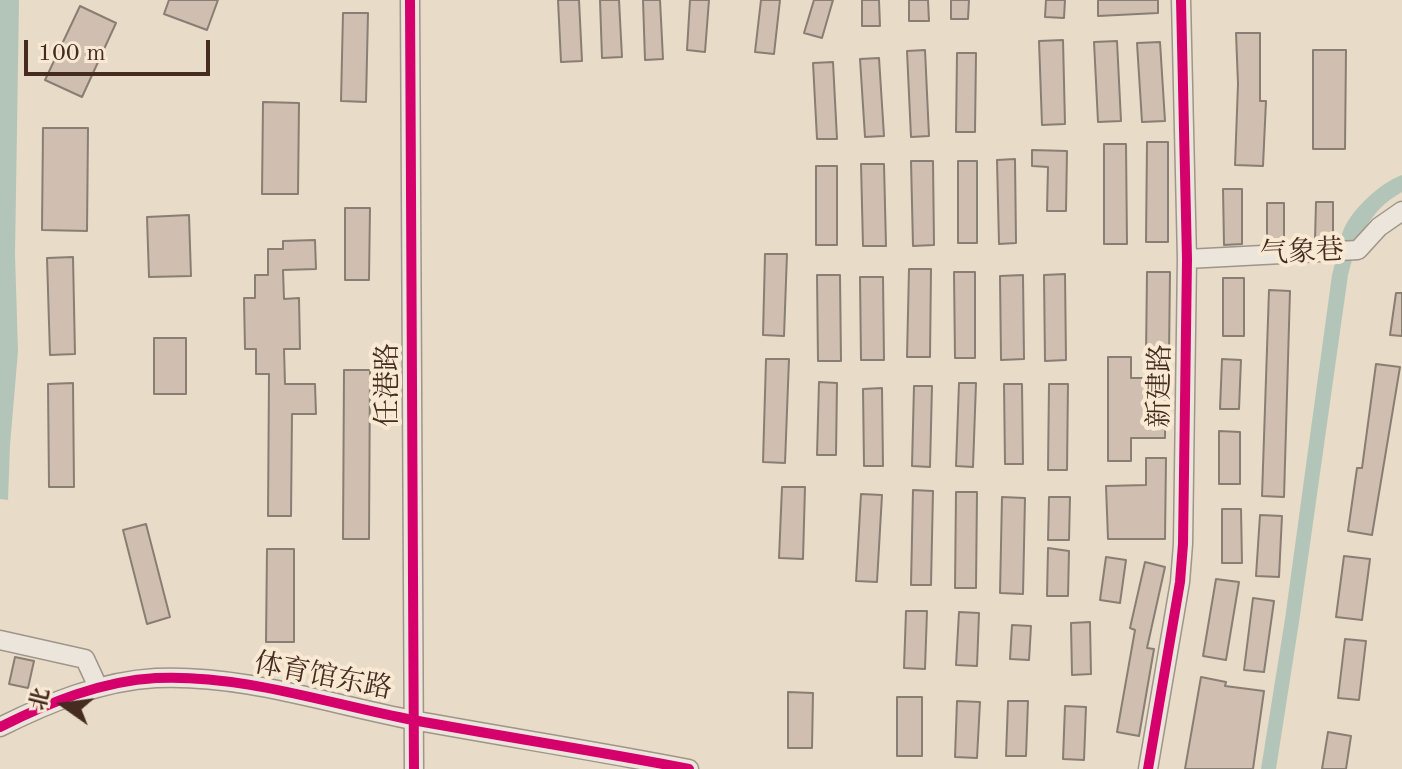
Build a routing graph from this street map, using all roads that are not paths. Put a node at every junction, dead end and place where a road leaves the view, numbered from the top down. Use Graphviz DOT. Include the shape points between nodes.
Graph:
graph roads {
  1 [pos="410,0"];
  2 [pos="1181,0"];
  3 [pos="1402,211"];
  4 [pos="1187,259"];
  5 [pos="0,640"];
  6 [pos="98,687"];
  7 [pos="415,720"];
  8 [pos="0,727"];
  9 [pos="414,769"];
  10 [pos="689,769"];
  11 [pos="1148,769"];
  1 -- 7 [label="street, 任港路"];
  2 -- 4 [label="street, 新建路"];
  3 -- 4 [label="street, 气象巷" via="1358,250"];
  4 -- 11 [label="street, 新建路" via="1183,544"];
  5 -- 6 [label="street" via="85,659"];
  6 -- 7 [label="street, 体育馆东路" via="155,678 220,680"];
  6 -- 8 [label="street, 体育馆东路"];
  7 -- 9 [label="street, 任港路"];
  7 -- 10 [label="street, 体育馆东路"];
}
